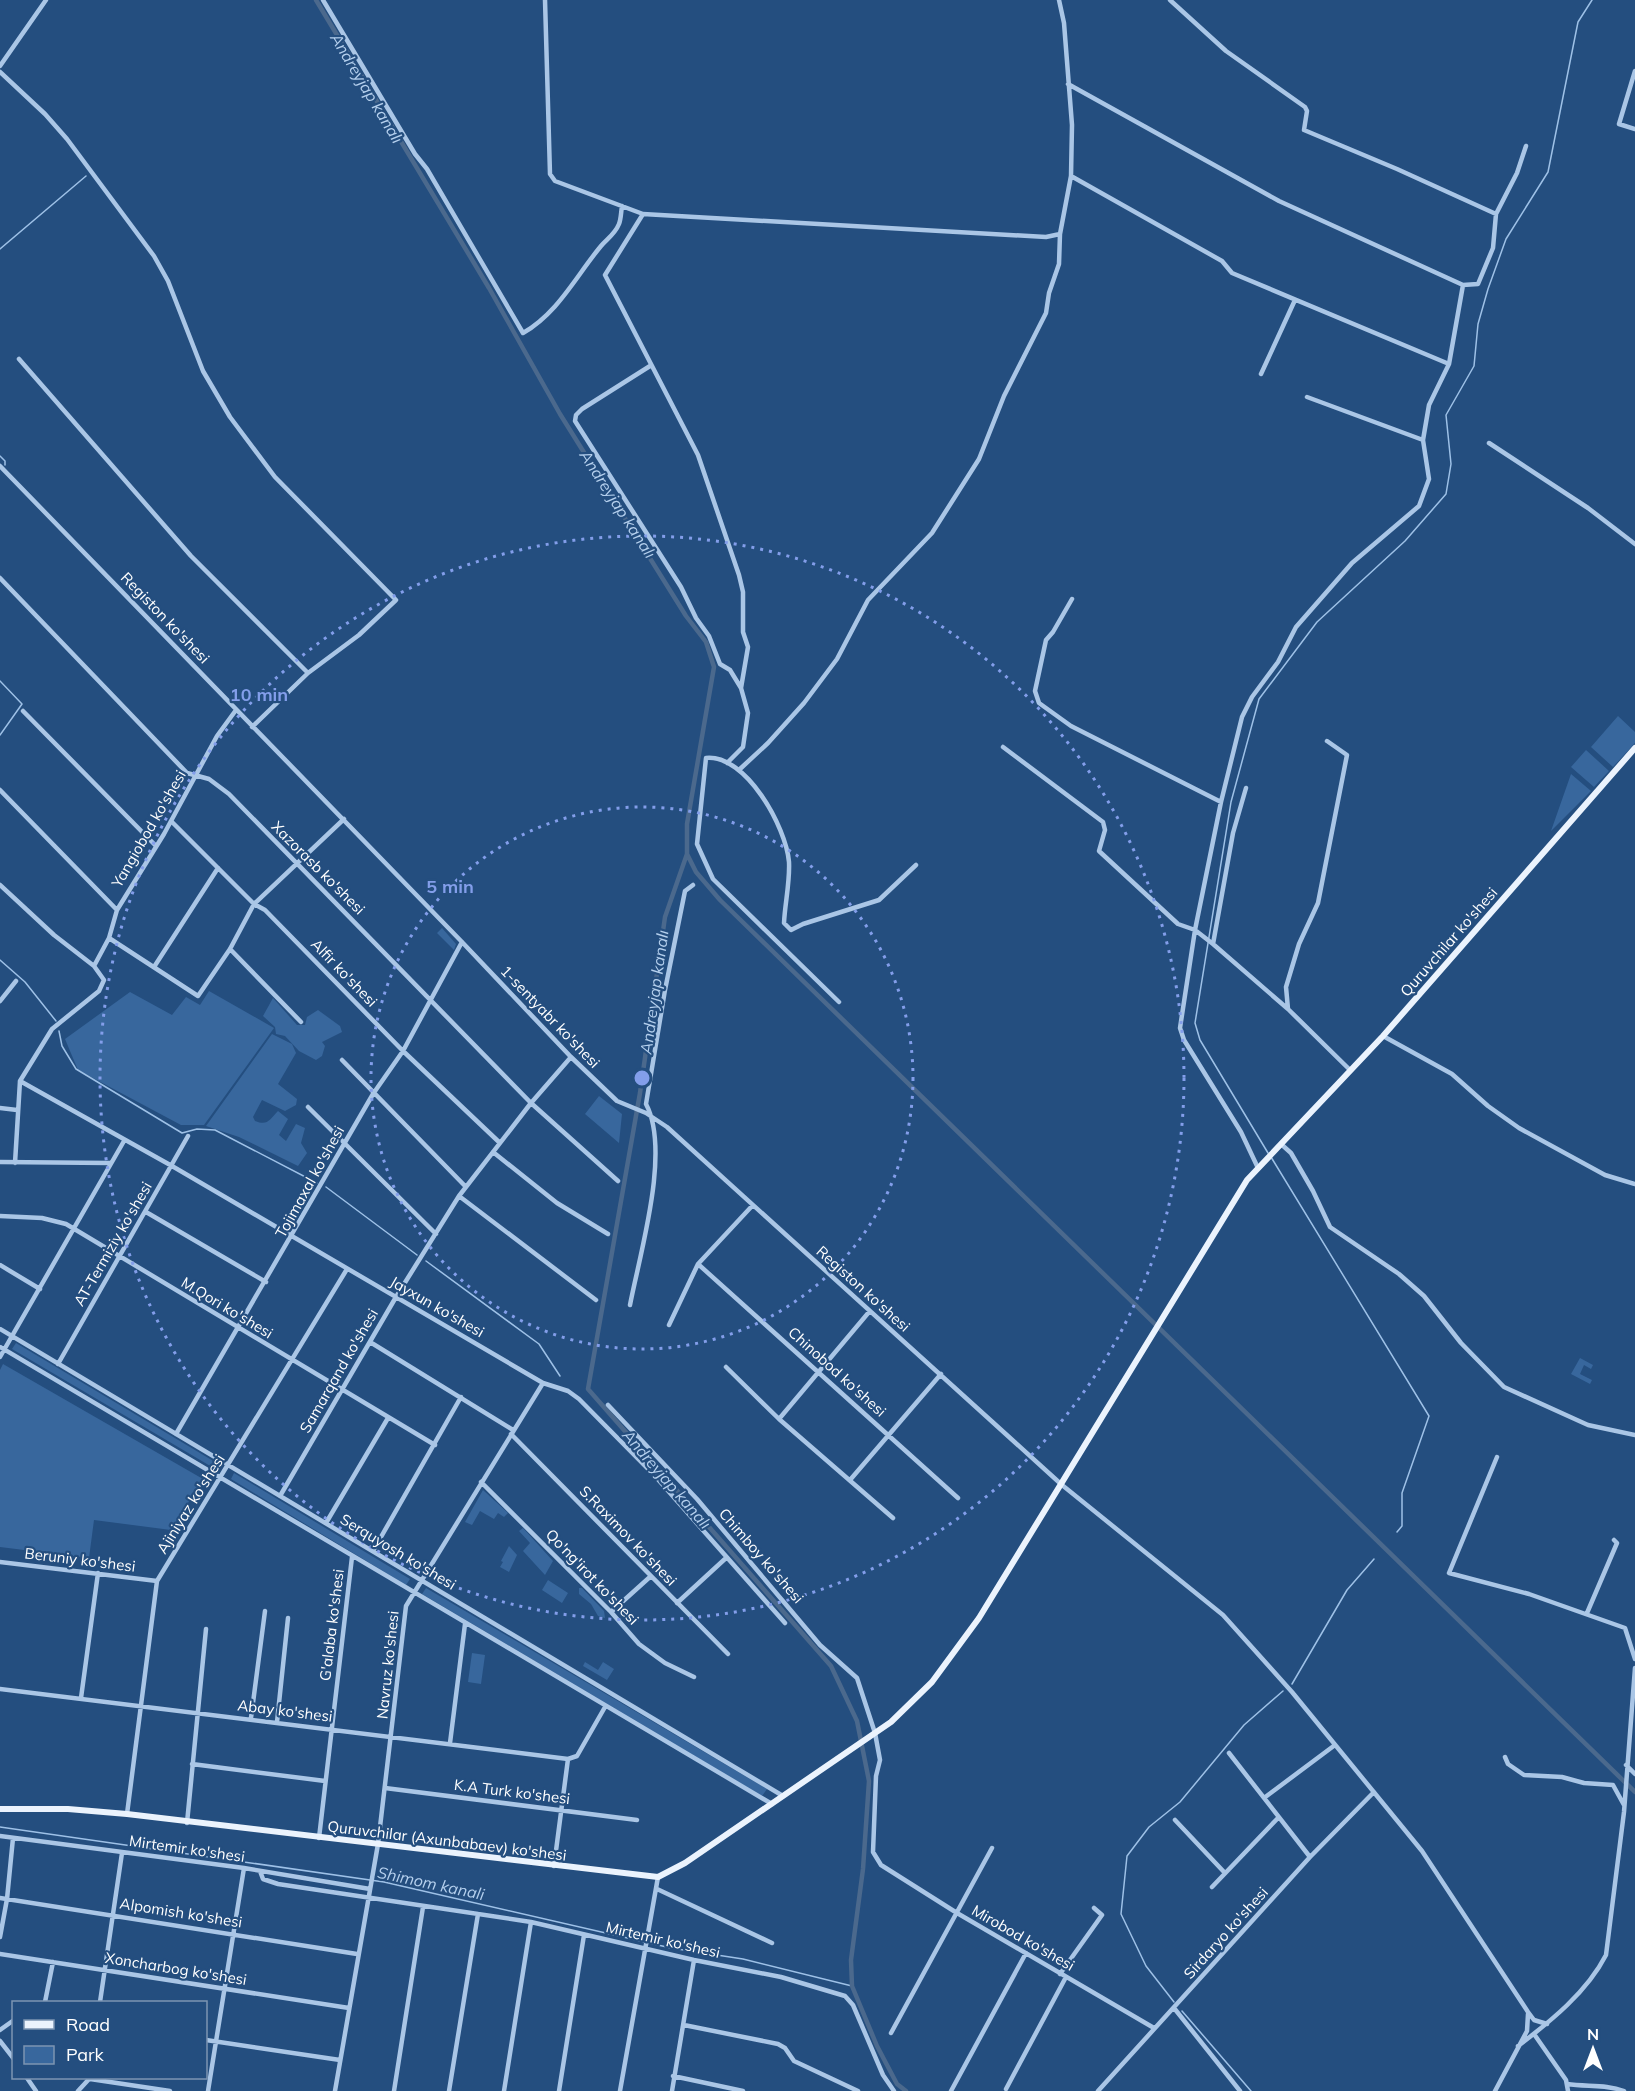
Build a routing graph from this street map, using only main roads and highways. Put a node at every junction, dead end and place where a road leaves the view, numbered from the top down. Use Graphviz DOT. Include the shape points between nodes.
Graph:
graph roads {
  1 [pos="1635,748"];
  2 [pos="0,1809"];
  3 [pos="658,1876"];
  1 -- 3 [label="main road, Quruvchilar ko'shesi" via="1383,1036 1258,1168 1216,1228 979,1618 932,1682 891,1722 685,1863"];
  2 -- 3 [label="main road, Quruvchilar (Axunbabaev) ko'shesi" via="127,1814"];
}
